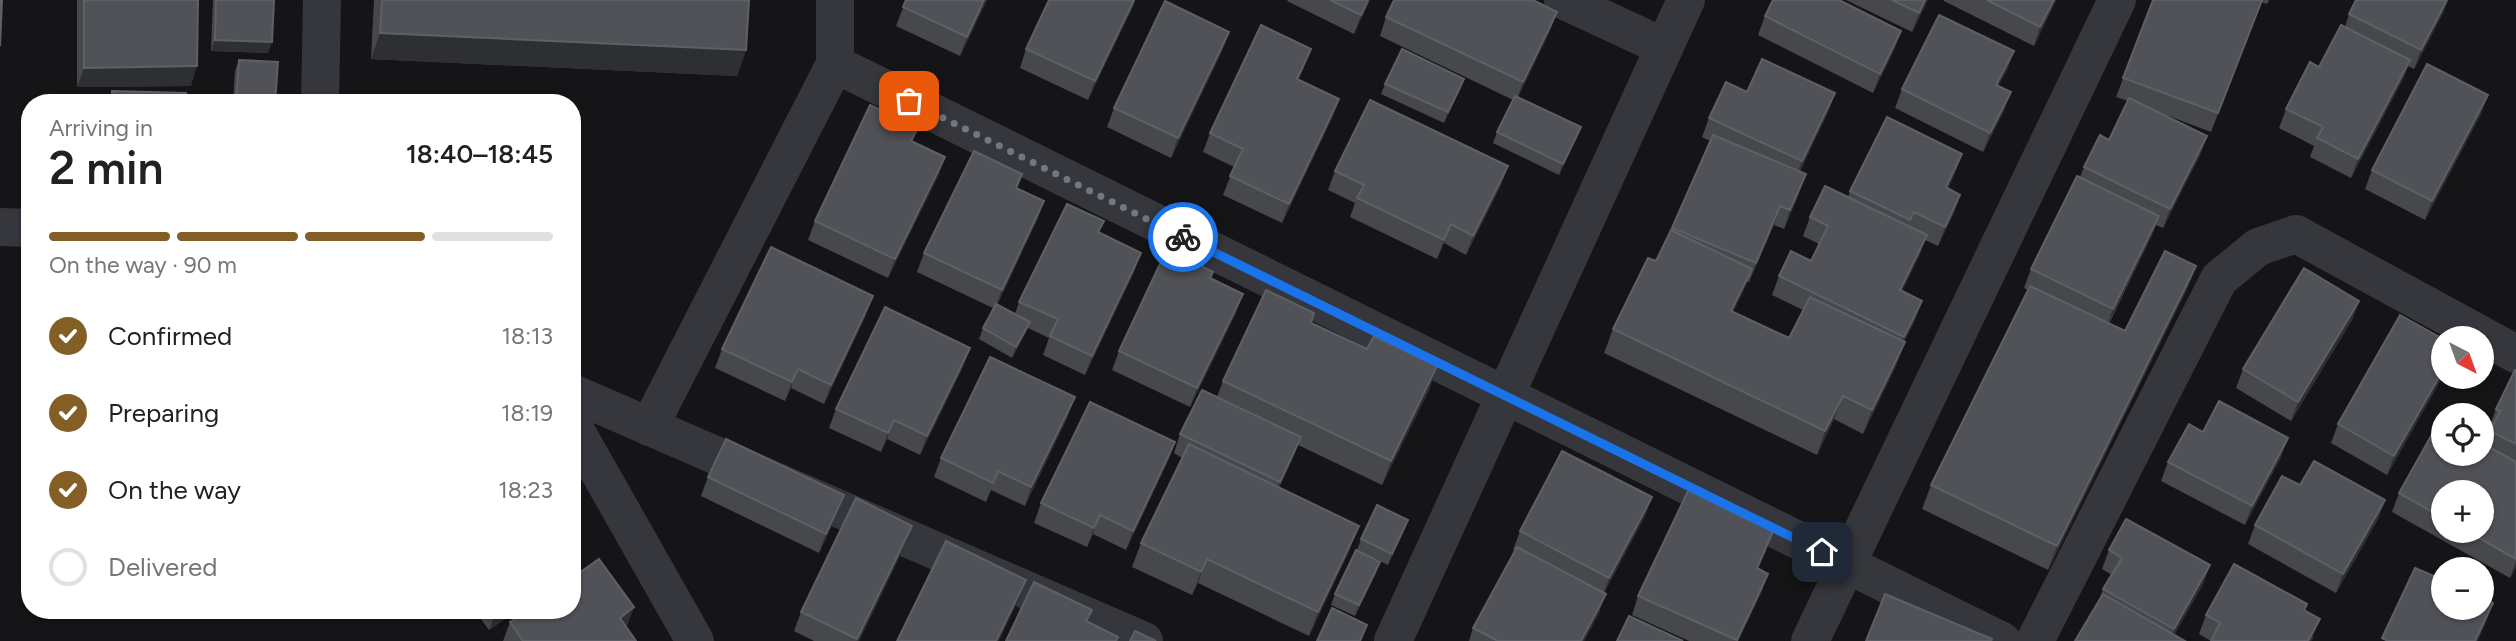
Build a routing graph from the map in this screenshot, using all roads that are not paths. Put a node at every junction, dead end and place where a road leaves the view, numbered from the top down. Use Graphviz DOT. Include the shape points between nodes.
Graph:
graph roads {
  1 [pos="322,0"];
  2 [pos="835,0"];
  3 [pos="1563,0"];
  4 [pos="1686,0"];
  5 [pos="2117,0"];
  6 [pos="1664,47"];
  7 [pos="835,64"];
  8 [pos="320,94"];
  9 [pos="0,227"];
  10 [pos="21,228"];
  11 [pos="2516,354"];
  12 [pos="1504,396"];
  13 [pos="581,397"];
  14 [pos="649,427"];
  15 [pos="581,440"];
  16 [pos="1846,564"];
  17 [pos="695,641"];
  18 [pos="1144,641"];
  19 [pos="1393,641"];
  20 [pos="1810,641"];
  21 [pos="2002,641"];
  22 [pos="2035,641"];
  1 -- 8 [label="street"];
  2 -- 7 [label="street"];
  3 -- 6 [label="street"];
  4 -- 6 [label="street"];
  5 -- 16 [label="street"];
  6 -- 12 [label="street"];
  7 -- 12 [label="street"];
  7 -- 14 [label="street"];
  9 -- 10 [label="street"];
  11 -- 22 [label="street" via="2296,234 2258,247 2219,279"];
  12 -- 16 [label="street"];
  12 -- 19 [label="street"];
  13 -- 14 [label="street"];
  14 -- 18 [label="street"];
  15 -- 17 [label="street"];
  16 -- 20 [label="street"];
  16 -- 21 [label="street"];
}
